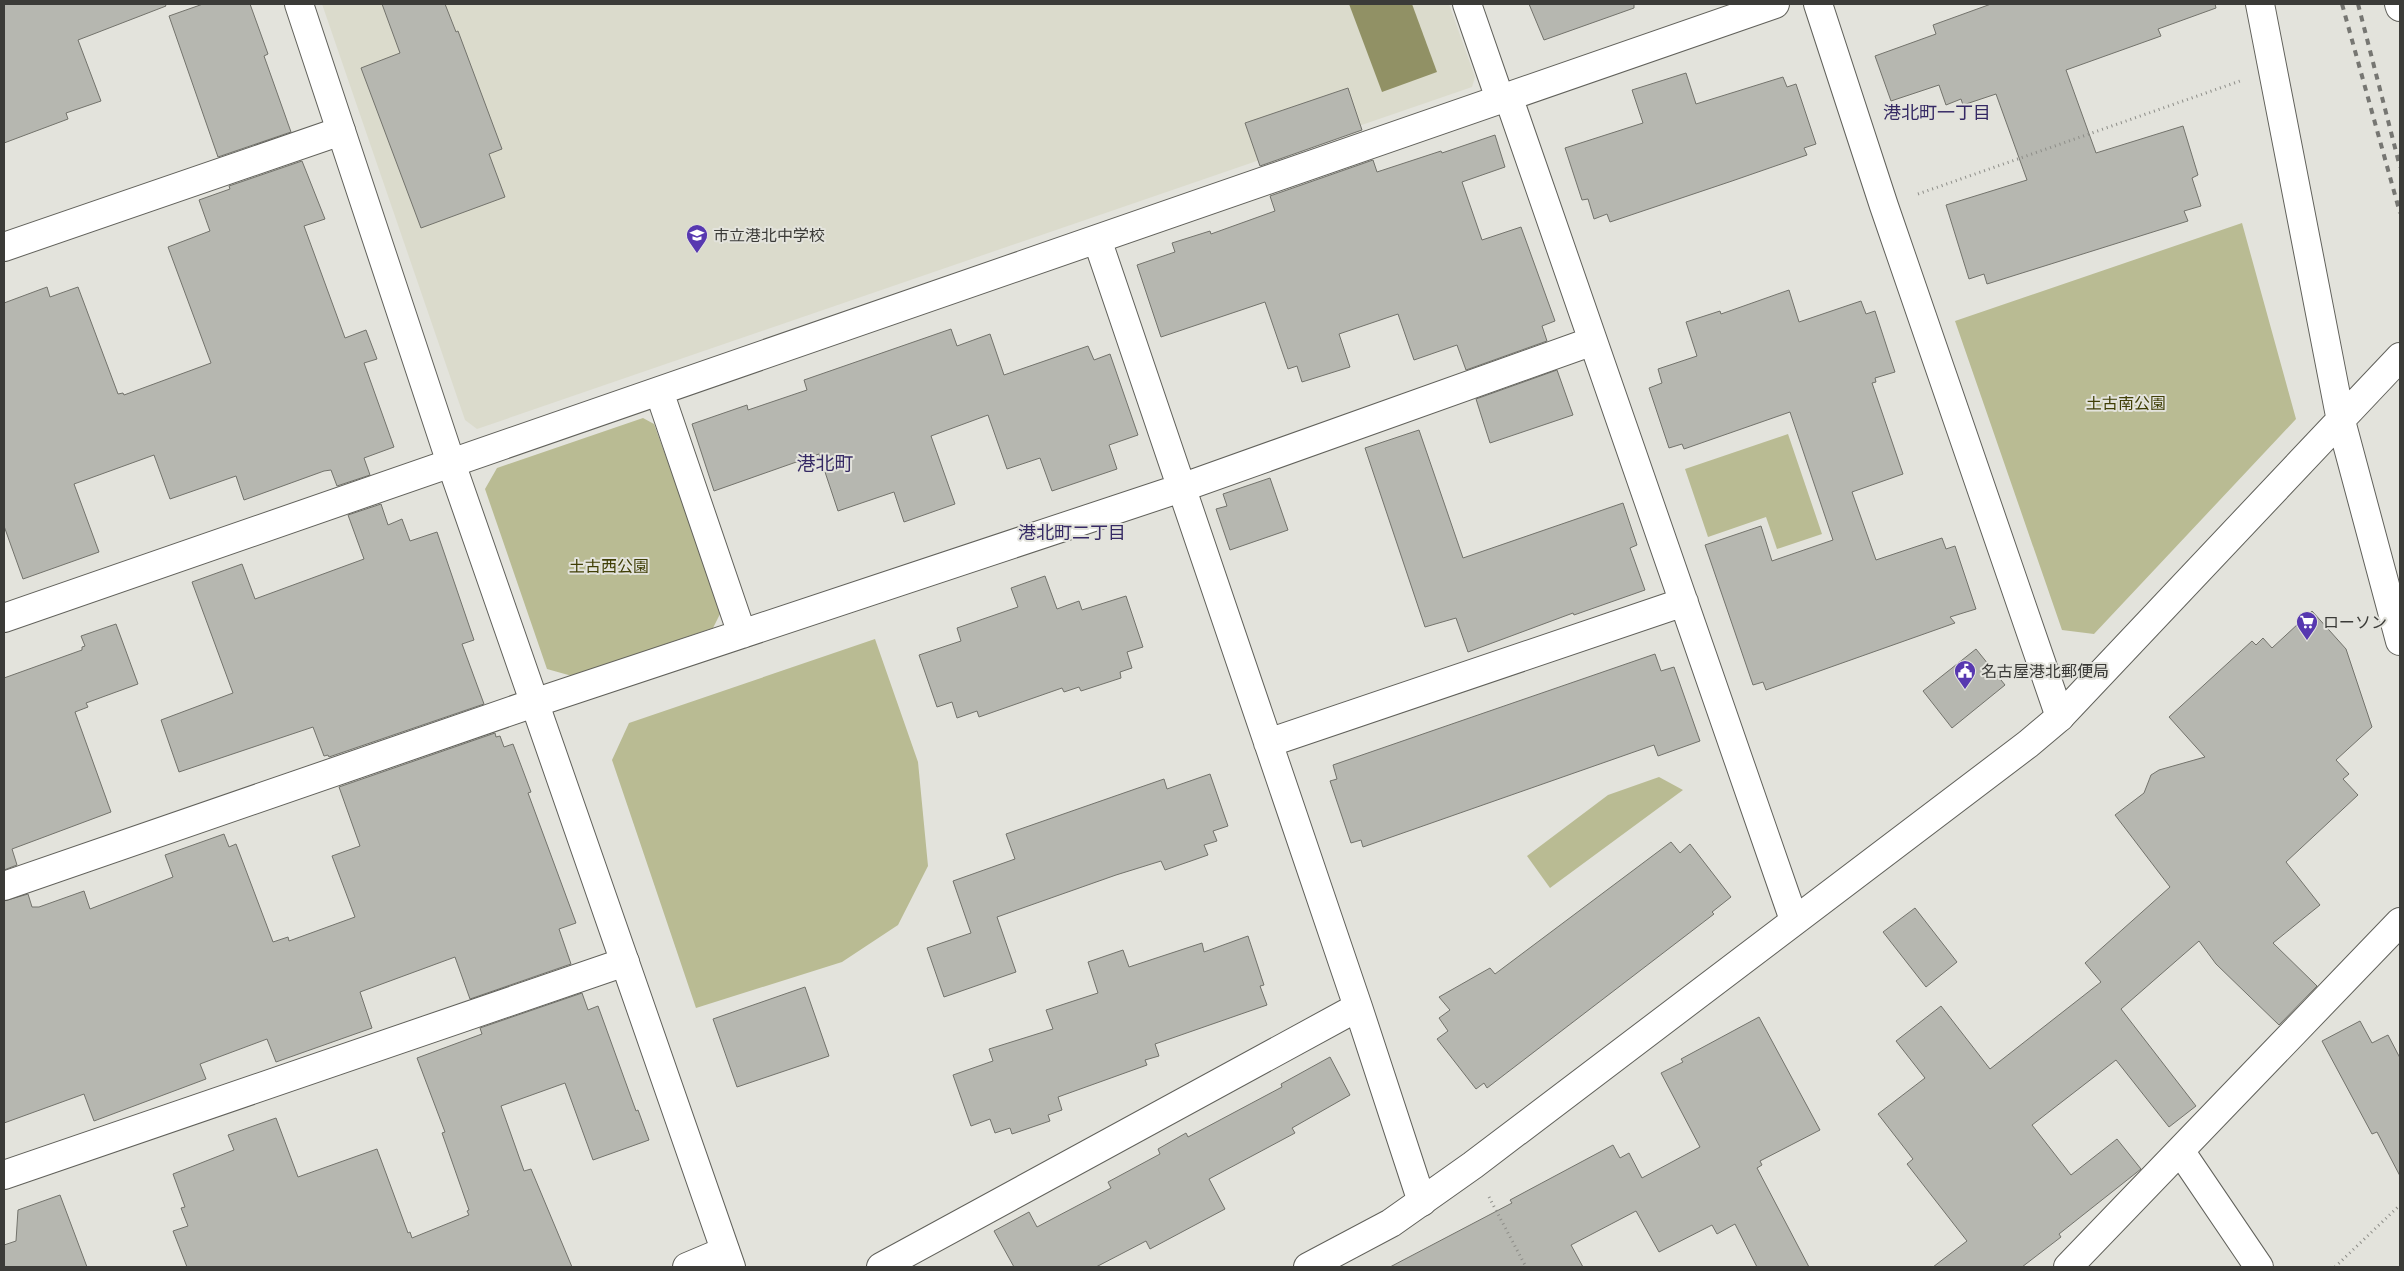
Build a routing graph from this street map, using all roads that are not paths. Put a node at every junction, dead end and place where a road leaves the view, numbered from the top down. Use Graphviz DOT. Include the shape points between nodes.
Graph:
graph roads {
  1 [pos="299,4"];
  2 [pos="1467,4"];
  3 [pos="1775,4"];
  4 [pos="1818,4"];
  5 [pos="2260,4"];
  6 [pos="1504,98"];
  7 [pos="341,131"];
  8 [pos="1097,239"];
  9 [pos="4,246"];
  10 [pos="1593,341"];
  11 [pos="2400,357"];
  12 [pos="659,391"];
  13 [pos="2341,421"];
  14 [pos="450,463"];
  15 [pos="1181,488"];
  16 [pos="1684,602"];
  17 [pos="4,618"];
  18 [pos="742,634"];
  19 [pos="2400,641"];
  20 [pos="534,703"];
  21 [pos="2060,717"];
  22 [pos="1268,743"];
  23 [pos="4,886"];
  24 [pos="1794,920"];
  25 [pos="2400,922"];
  26 [pos="625,962"];
  27 [pos="1358,1008"];
  28 [pos="2181,1152"];
  29 [pos="4,1175"];
  30 [pos="1422,1202"];
  31 [pos="728,1259"];
  32 [pos="687,1267"];
  33 [pos="881,1267"];
  34 [pos="1308,1267"];
  35 [pos="2068,1267"];
  36 [pos="2259,1267"];
  1 -- 7 [label="street"];
  2 -- 6 [label="street"];
  3 -- 6 [label="street"];
  4 -- 21 [label="street"];
  5 -- 13 [label="street"];
  6 -- 8 [label="street"];
  6 -- 10 [label="street"];
  7 -- 9 [label="street"];
  7 -- 14 [label="street"];
  8 -- 12 [label="street"];
  8 -- 15 [label="street"];
  10 -- 15 [label="street"];
  10 -- 16 [label="street"];
  11 -- 13 [label="street"];
  12 -- 14 [label="street"];
  12 -- 18 [label="street"];
  13 -- 19 [label="street"];
  13 -- 21 [label="street"];
  14 -- 17 [label="street"];
  14 -- 20 [label="street"];
  15 -- 18 [label="street"];
  15 -- 22 [label="street"];
  16 -- 22 [label="street"];
  16 -- 24 [label="street"];
  18 -- 20 [label="street"];
  20 -- 23 [label="street"];
  20 -- 26 [label="street"];
  21 -- 24 [label="street"];
  22 -- 27 [label="street"];
  24 -- 30 [label="street"];
  25 -- 28 [label="street"];
  26 -- 29 [label="street"];
  26 -- 31 [label="street"];
  27 -- 30 [label="street"];
  27 -- 33 [label="street"];
  28 -- 35 [label="street"];
  28 -- 36 [label="street"];
  30 -- 34 [label="street" via="1391,1223"];
  31 -- 32 [label="street"];
}
